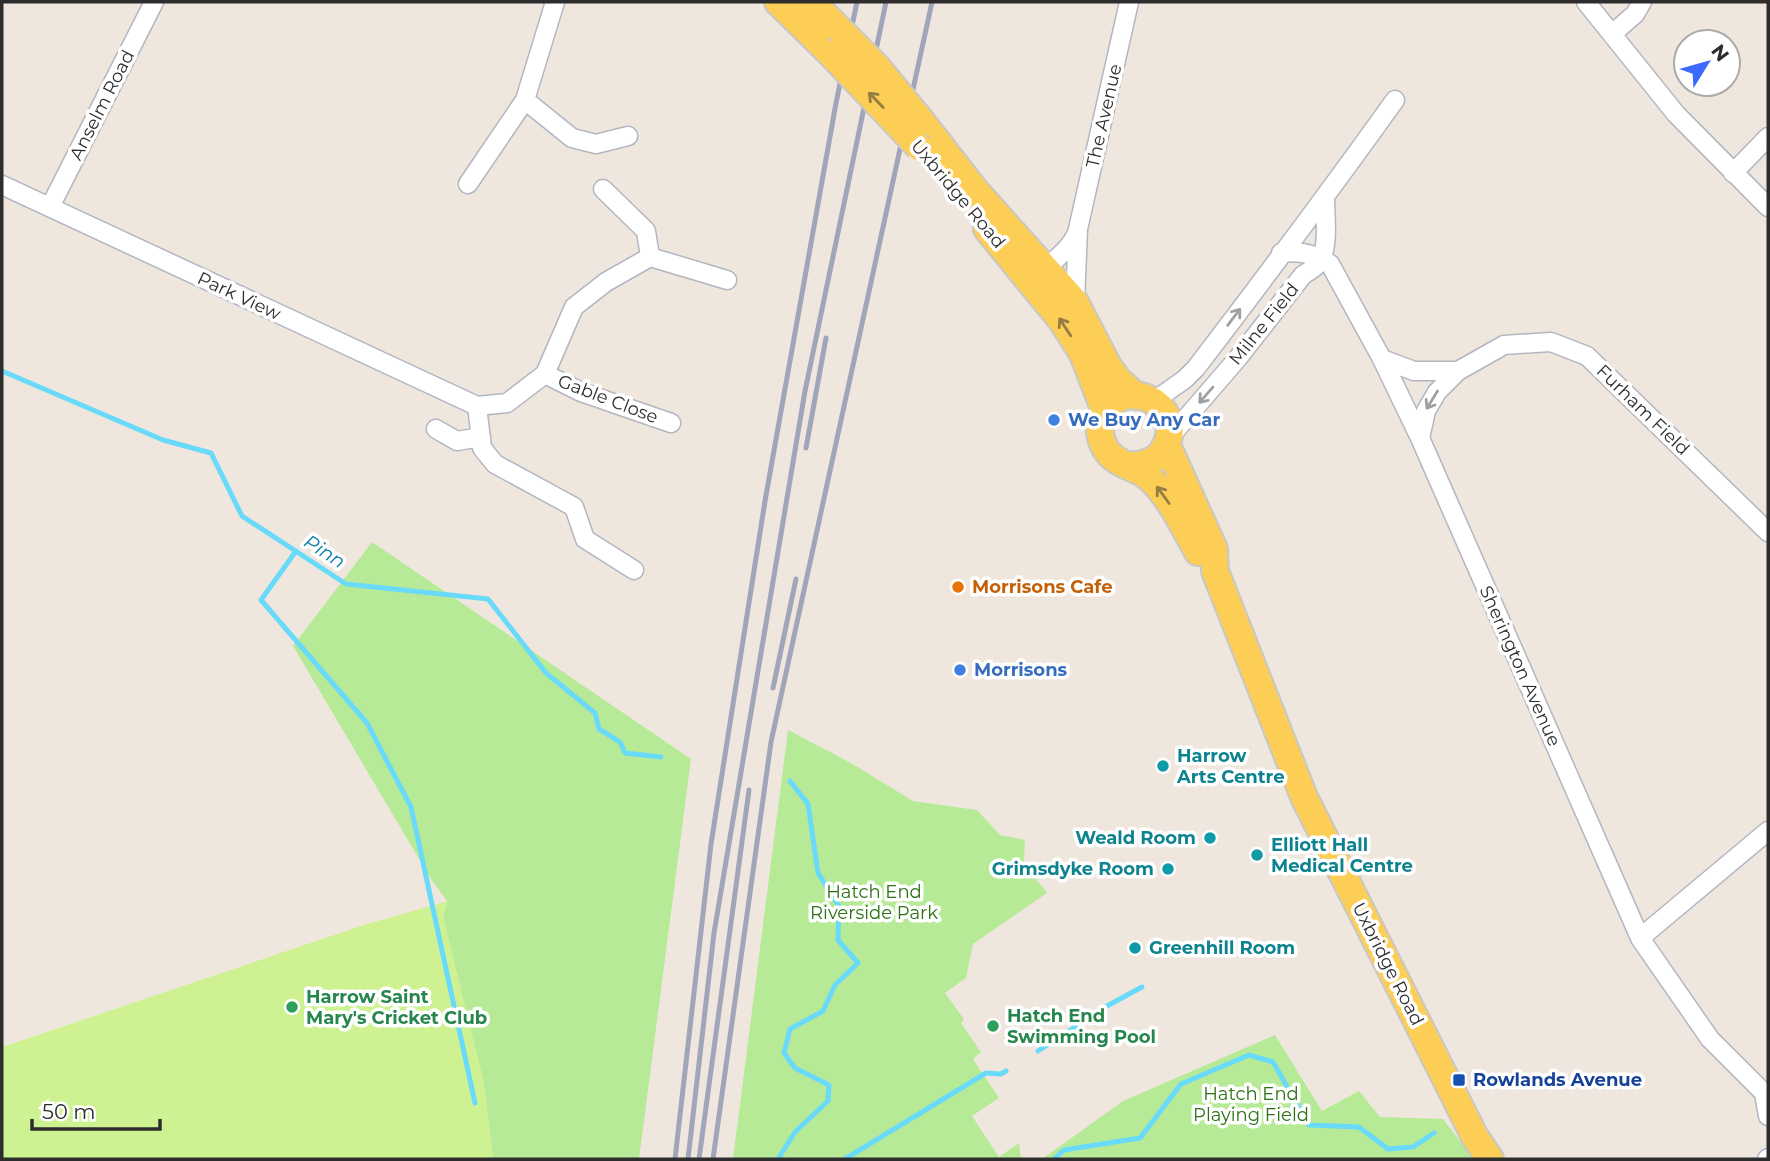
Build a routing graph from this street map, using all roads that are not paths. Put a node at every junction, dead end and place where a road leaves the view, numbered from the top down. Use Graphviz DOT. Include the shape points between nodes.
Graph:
graph roads {
  1 [pos="154,2"];
  2 [pos="555,2"];
  3 [pos="778,2"];
  4 [pos="1129,2"];
  5 [pos="1586,2"];
  6 [pos="1642,2"];
  7 [pos="804,11"];
  8 [pos="1612,34"];
  9 [pos="525,100"];
  10 [pos="1395,100"];
  11 [pos="628,136"];
  12 [pos="1768,137"];
  13 [pos="1733,173"];
  14 [pos="468,184"];
  15 [pos="2,185"];
  16 [pos="603,189"];
  17 [pos="1325,198"];
  18 [pos="50,207"];
  19 [pos="1768,208"];
  20 [pos="1078,229"];
  21 [pos="1281,253"];
  22 [pos="650,257"];
  23 [pos="1322,258"];
  24 [pos="1041,278"];
  25 [pos="727,280"];
  26 [pos="1075,302"];
  27 [pos="1382,359"];
  28 [pos="1458,371"];
  29 [pos="545,374"];
  30 [pos="1145,398"];
  31 [pos="477,406"];
  32 [pos="1105,411"];
  33 [pos="671,423"];
  34 [pos="436,429"];
  35 [pos="481,437"];
  36 [pos="1420,438"];
  37 [pos="1167,442"];
  38 [pos="1129,465"];
  39 [pos="1768,532"];
  40 [pos="634,570"];
  41 [pos="1215,571"];
  42 [pos="1768,831"];
  43 [pos="1640,938"];
  44 [pos="1766,1094"];
  45 [pos="1768,1116"];
  46 [pos="1490,1159"];
  1 -- 18 [label="street, Anselm Road"];
  2 -- 9 [label="street"];
  3 -- 7 [label="main road, Uxbridge Road"];
  4 -- 20 [label="street, The Avenue"];
  5 -- 8 [label="street"];
  6 -- 8 [label="street"];
  7 -- 24 [label="main road, Uxbridge Road, bridge" via="877,67 921,134 975,190"];
  8 -- 13 [label="street" via="1676,114"];
  9 -- 11 [label="street" via="572,138 596,144"];
  9 -- 14 [label="street"];
  10 -- 17 [label="street, Milne Field"];
  12 -- 13 [label="street"];
  13 -- 19 [label="street"];
  15 -- 18 [label="street, Park View"];
  16 -- 22 [label="street" via="646,231"];
  17 -- 21 [label="street, Milne Field"];
  17 -- 23 [label="street"];
  18 -- 31 [label="street, Park View"];
  20 -- 24 [label="street, The Avenue" via="1071,247"];
  20 -- 26 [label="street, The Avenue"];
  21 -- 23 [label="street" via="1294,251"];
  30 -- 21 [label="street, Milne Field, one-way" via="1185,379 1196,368"];
  22 -- 25 [label="street"];
  22 -- 29 [label="street" via="574,307"];
  23 -- 27 [label="street, Sherington Avenue" via="1330,264"];
  23 -- 37 [label="street, Milne Field, one-way" via="1303,275"];
  24 -- 26 [label="main road, Uxbridge Road"];
  32 -- 24 [label="main road, Uxbridge Road, one-way" via="1083,354"];
  26 -- 30 [label="main road, Uxbridge Road" via="1119,382"];
  27 -- 28 [label="street, Furham Field" via="1414,371"];
  27 -- 36 [label="street, Sherington Avenue"];
  28 -- 36 [label="street, Furham Field, one-way" via="1426,411"];
  28 -- 39 [label="street, Furham Field" via="1504,345 1550,342 1587,356"];
  29 -- 31 [label="street" via="508,403"];
  29 -- 33 [label="street, Gable Close"];
  30 -- 32 [label="main road" via="1117,399"];
  30 -- 37 [label="main road, Uxbridge Road" via="1163,410 1168,421"];
  31 -- 35 [label="street"];
  32 -- 38 [label="main road, Uxbridge Road" via="1100,425 1102,443 1117,461"];
  34 -- 35 [label="street" via="457,441"];
  35 -- 40 [label="street" via="482,448 495,464 574,507 585,539"];
  36 -- 43 [label="street, Sherington Avenue"];
  37 -- 38 [label="main road" via="1148,463"];
  37 -- 41 [label="main road, Uxbridge Road" via="1214,549"];
  41 -- 38 [label="main road, Uxbridge Road, one-way" via="1199,554 1160,491"];
  41 -- 46 [label="main road, Uxbridge Road" via="1304,797"];
  42 -- 43 [label="street"];
  43 -- 44 [label="street, Sherington Avenue" via="1710,1039"];
  44 -- 45 [label="street, Sherington Avenue"];
}
